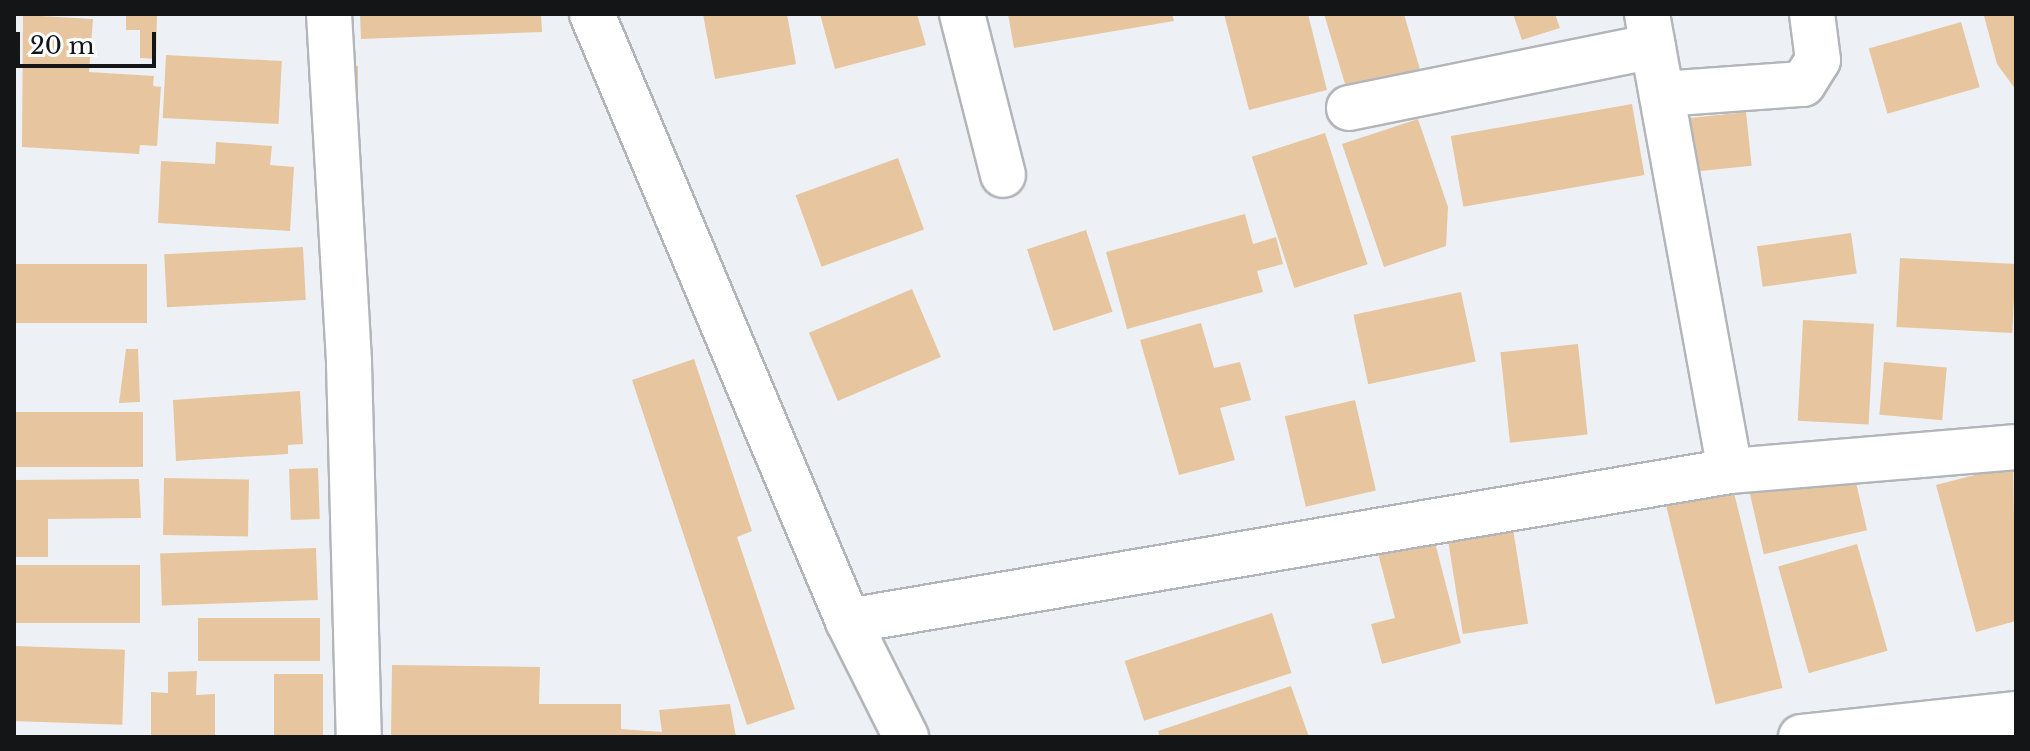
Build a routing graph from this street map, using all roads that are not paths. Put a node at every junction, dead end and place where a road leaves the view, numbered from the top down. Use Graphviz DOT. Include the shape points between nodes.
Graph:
graph roads {
  1 [pos="329,14"];
  2 [pos="592,14"];
  3 [pos="962,14"];
  4 [pos="1812,14"];
  5 [pos="1650,30"];
  6 [pos="1662,94"];
  7 [pos="1349,108"];
  8 [pos="1003,175"];
  9 [pos="2016,447"];
  10 [pos="1730,471"];
  11 [pos="848,621"];
  12 [pos="2016,714"];
  13 [pos="359,737"];
  14 [pos="906,737"];
  15 [pos="1801,737"];
  1 -- 13 [label="street" via="349,363"];
  2 -- 11 [label="street"];
  3 -- 8 [label="street"];
  4 -- 6 [label="street" via="1818,60 1803,84"];
  5 -- 6 [label="street"];
  5 -- 7 [label="street"];
  6 -- 10 [label="street"];
  9 -- 10 [label="street"];
  10 -- 11 [label="street"];
  11 -- 14 [label="street"];
  12 -- 15 [label="street"];
}
